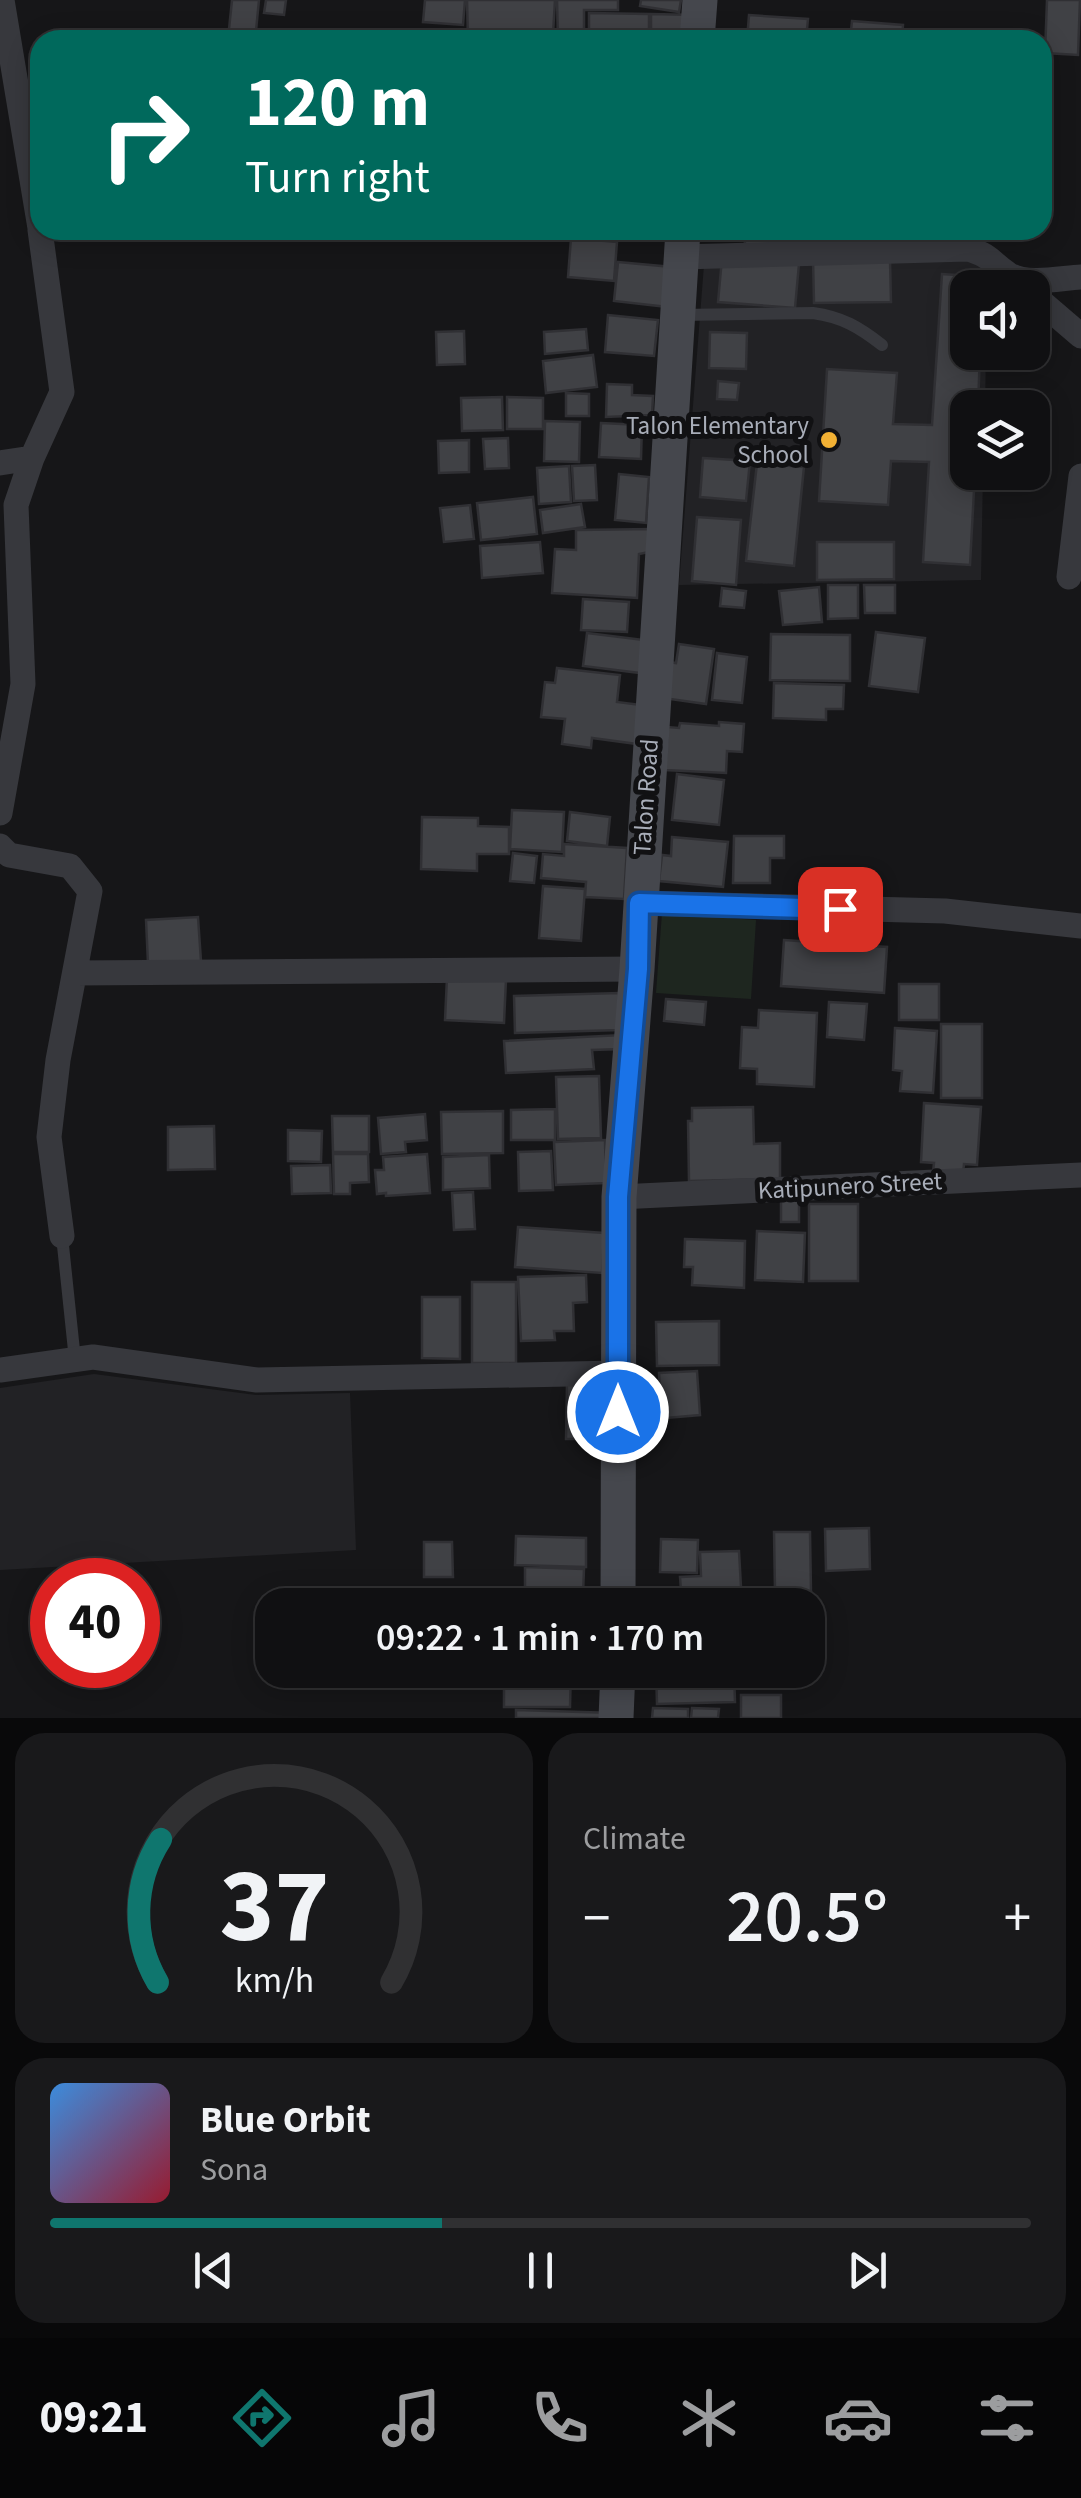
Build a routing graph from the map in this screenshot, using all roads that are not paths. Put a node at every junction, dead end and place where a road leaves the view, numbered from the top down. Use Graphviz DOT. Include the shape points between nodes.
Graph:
graph roads {
  1 [pos="2,0"];
  2 [pos="700,0"];
  3 [pos="698,30"];
  4 [pos="30,169"];
  5 [pos="41,240"];
  6 [pos="682,244"];
  7 [pos="1005,270"];
  8 [pos="1081,277"];
  9 [pos="1050,279"];
  10 [pos="1050,309"];
  11 [pos="677,315"];
  12 [pos="1081,336"];
  13 [pos="882,344"];
  14 [pos="32,458"];
  15 [pos="0,463"];
  16 [pos="1081,476"];
  17 [pos="1079,507"];
  18 [pos="1070,577"];
  19 [pos="0,813"];
  20 [pos="0,846"];
  21 [pos="639,903"];
  22 [pos="1081,926"];
  23 [pos="638,969"];
  24 [pos="75,973"];
  25 [pos="1081,1175"];
  26 [pos="618,1197"];
  27 [pos="62,1236"];
  28 [pos="75,1360"];
  29 [pos="0,1370"];
  30 [pos="619,1374"];
  31 [pos="618,1588"];
  32 [pos="617,1688"];
  33 [pos="616,1718"];
  1 -- 4 [label="street"];
  2 -- 3 [label="street"];
  5 -- 14 [label="street" via="62,392"];
  6 -- 7 [label="street" via="968,248"];
  6 -- 11 [label="street, Talon Road"];
  8 -- 9 [label="street"];
  10 -- 12 [label="street"];
  11 -- 13 [label="lane" via="814,313 856,325"];
  11 -- 21 [label="street, Talon Road"];
  14 -- 15 [label="street"];
  14 -- 19 [label="street" via="16,505 24,684"];
  16 -- 17 [label="street"];
  17 -- 18 [label="street"];
  20 -- 24 [label="street" via="9,855 70,866 90,891"];
  21 -- 22 [label="street" via="945,912"];
  21 -- 23 [label="street, Talon Road"];
  23 -- 24 [label="street"];
  23 -- 26 [label="street, Talon Road"];
  24 -- 27 [label="street" via="49,1138"];
  25 -- 26 [label="street, Katipunero Street"];
  26 -- 30 [label="street, Talon Road"];
  27 -- 28 [label="lane"];
  28 -- 29 [label="street"];
  28 -- 30 [label="street" via="257,1380"];
  30 -- 31 [label="street, Talon Road"];
  32 -- 33 [label="street"];
}
